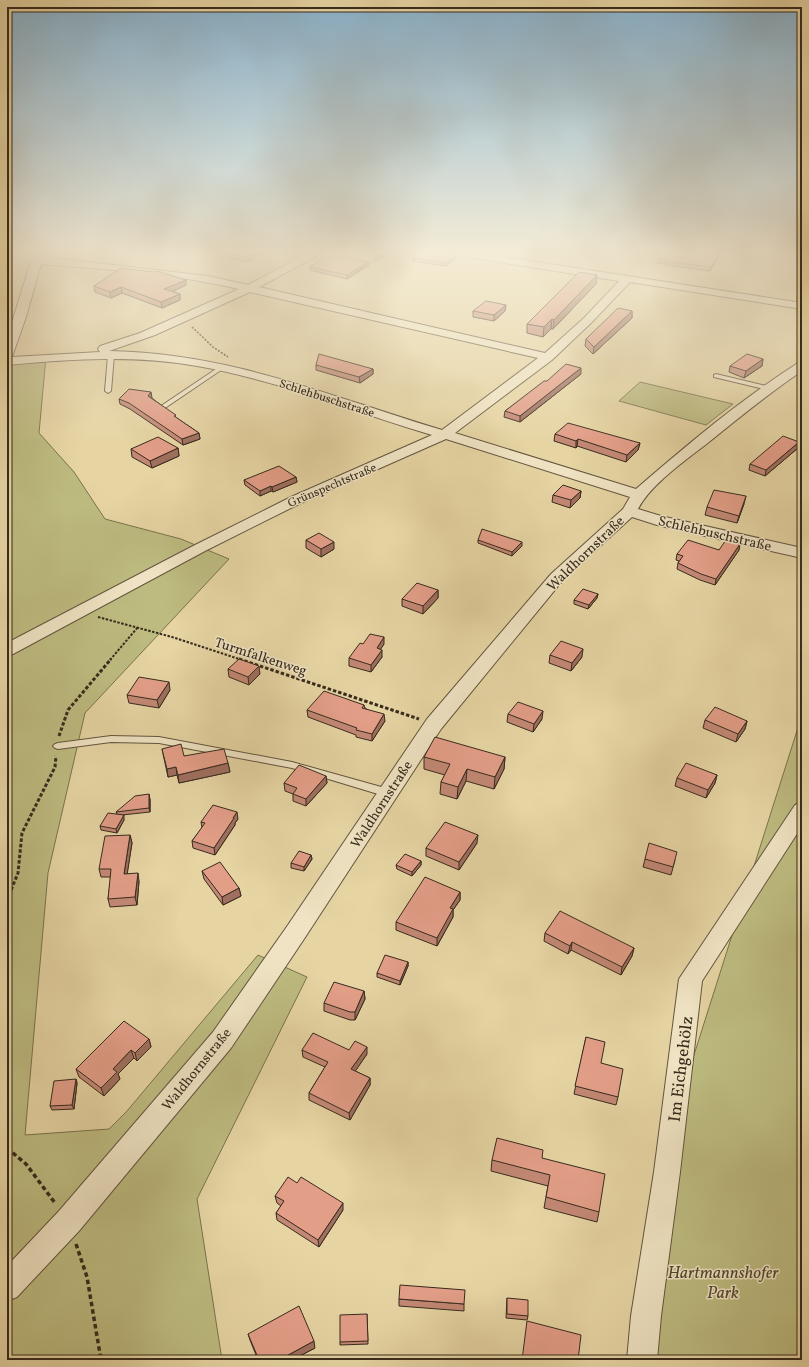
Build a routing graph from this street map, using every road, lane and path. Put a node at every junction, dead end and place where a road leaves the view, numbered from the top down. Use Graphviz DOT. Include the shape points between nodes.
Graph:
graph roads {
  1 [pos="20,316"];
  2 [pos="192,316"];
  3 [pos="371,316"];
  4 [pos="592,316"];
  5 [pos="185,319"];
  6 [pos="7,355"];
  7 [pos="78,355"];
  8 [pos="111,355"];
  9 [pos="548,357"];
  10 [pos="7,360"];
  11 [pos="225,363"];
  12 [pos="802,366"];
  13 [pos="716,376"];
  14 [pos="768,388"];
  15 [pos="108,391"];
  16 [pos="163,407"];
  17 [pos="444,435"];
  18 [pos="634,503"];
  19 [pos="802,553"];
  20 [pos="81,612"];
  21 [pos="7,650"];
  22 [pos="434,724"];
  23 [pos="58,746"];
  24 [pos="388,794"];
  25 [pos="802,810"];
  26 [pos="20,862"];
  27 [pos="7,900"];
  28 [pos="7,1148"];
  29 [pos="69,1221"];
  30 [pos="7,1287"];
  31 [pos="101,1360"];
  32 [pos="642,1360"];
  1 -- 6 [label="street"];
  2 -- 5 [label="street"];
  3 -- 9 [label="street"];
  4 -- 9 [label="street, Grünspechtstraße"];
  5 -- 7 [label="street" via="122,345"];
  5 -- 11 [label="path"];
  7 -- 8 [label="street, Schlehbuschstraße"];
  7 -- 10 [label="street, Schlehbuschstraße"];
  8 -- 11 [label="street, Schlehbuschstraße"];
  8 -- 15 [label="lane"];
  9 -- 17 [label="street, Grünspechtstraße"];
  11 -- 16 [label="lane"];
  11 -- 17 [label="street, Schlehbuschstraße"];
  12 -- 14 [label="street, Waldhornstraße"];
  13 -- 14 [label="lane"];
  14 -- 18 [label="street, Waldhornstraße" via="680,458"];
  17 -- 18 [label="street, Schlehbuschstraße" via="500,451"];
  17 -- 20 [label="street, Grünspechtstraße" via="290,503 187,554"];
  18 -- 19 [label="street, Schlehbuschstraße" via="657,520"];
  18 -- 22 [label="street, Waldhornstraße" via="557,577"];
  20 -- 21 [label="street, Grünspechtstraße"];
  20 -- 22 [label="path, Turmfalkenweg" via="172,637"];
  22 -- 24 [label="street, Waldhornstraße"];
  23 -- 24 [label="lane" via="111,739 159,740 292,765"];
  24 -- 29 [label="street, Waldhornstraße" via="222,1040"];
  25 -- 32 [label="street, Im Eichgehölz" via="691,979"];
  26 -- 27 [label="path"];
  28 -- 29 [label="path" via="26,1164"];
  29 -- 30 [label="street, Waldhornstraße"];
  29 -- 31 [label="path" via="87,1277"];
}
